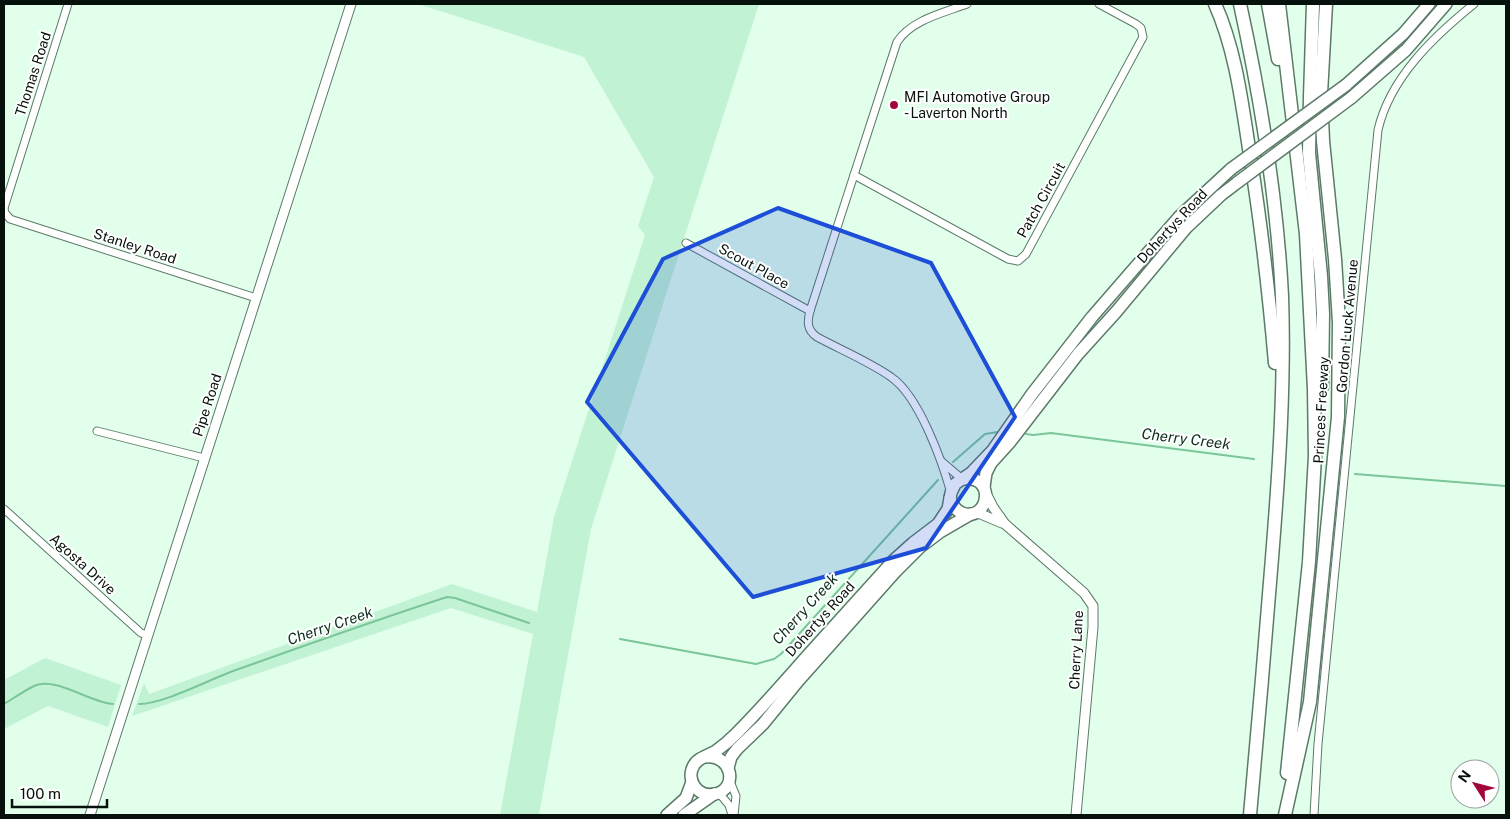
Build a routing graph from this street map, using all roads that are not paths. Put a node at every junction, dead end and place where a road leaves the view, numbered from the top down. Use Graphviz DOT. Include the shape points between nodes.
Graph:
graph roads {
  1 [pos="68,4"];
  2 [pos="350,4"];
  3 [pos="967,4"];
  4 [pos="1099,4"];
  5 [pos="1215,4"];
  6 [pos="1240,4"];
  7 [pos="1268,4"];
  8 [pos="1279,4"];
  9 [pos="1314,4"];
  10 [pos="1326,4"];
  11 [pos="1429,4"];
  12 [pos="1446,4"];
  13 [pos="1474,4"];
  14 [pos="854,175"];
  15 [pos="1302,197"];
  16 [pos="4,208"];
  17 [pos="7,216"];
  18 [pos="686,243"];
  19 [pos="256,298"];
  20 [pos="810,311"];
  21 [pos="97,431"];
  22 [pos="204,458"];
  23 [pos="941,461"];
  24 [pos="1279,468"];
  25 [pos="962,479"];
  26 [pos="985,490"];
  27 [pos="950,495"];
  28 [pos="4,509"];
  29 [pos="974,513"];
  30 [pos="1005,524"];
  31 [pos="1309,562"];
  32 [pos="148,635"];
  33 [pos="706,757"];
  34 [pos="729,773"];
  35 [pos="692,782"];
  36 [pos="716,794"];
  37 [pos="90,815"];
  38 [pos="667,815"];
  39 [pos="684,815"];
  40 [pos="733,815"];
  41 [pos="1076,815"];
  42 [pos="1250,815"];
  43 [pos="1284,815"];
  44 [pos="1314,815"];
  1 -- 16 [label="street, Thomas Road"];
  2 -- 19 [label="street, Pipe Road"];
  3 -- 14 [label="street" via="912,26 897,42"];
  4 -- 14 [label="street, Patch Circuit" via="1136,24 1141,28 1143,37 1026,254 1018,261 1008,259"];
  5 -- 24 [label="highway" via="1234,61 1259,210 1276,383"];
  6 -- 24 [label="highway" via="1262,109 1278,238 1282,296"];
  7 -- 15 [label="highway"];
  8 -- 15 [label="highway"];
  9 -- 31 [label="highway" via="1310,153 1323,314 1321,438"];
  10 -- 43 [label="highway, Princes Freeway" via="1322,142 1336,259 1338,417 1310,702"];
  11 -- 25 [label="main road, Dohertys Road, bridge" via="1398,38 1346,85 1231,169 1179,217 1058,360 993,450"];
  12 -- 26 [label="main road, Dohertys Road, bridge" via="1406,50 1351,98 1221,195 1186,228 1078,354 991,463 986,473"];
  13 -- 44 [label="street, Gordon Luck Avenue" via="1434,39 1404,73 1383,110 1378,130 1318,744"];
  14 -- 20 [label="street"];
  15 -- 31 [label="highway, Princes Freeway" via="1314,389 1315,456"];
  16 -- 17 [label="street, Thomas Road"];
  17 -- 19 [label="street, Stanley Road"];
  18 -- 20 [label="street, Scout Place"];
  19 -- 22 [label="street, Pipe Road"];
  20 -- 23 [label="street" via="808,324 812,334 893,378 913,401"];
  21 -- 22 [label="street"];
  22 -- 32 [label="street, Pipe Road"];
  23 -- 25 [label="street"];
  23 -- 27 [label="street"];
  24 -- 42 [label="highway"];
  25 -- 26 [label="main road" via="973,479"];
  25 -- 27 [label="main road" via="955,484"];
  26 -- 29 [label="main road" via="984,504"];
  26 -- 30 [label="street, Cherry Lane" via="992,507"];
  27 -- 29 [label="main road" via="955,508 965,514"];
  27 -- 33 [label="main road, Dohertys Road" via="948,509 938,524 894,560 783,684 718,750"];
  28 -- 32 [label="street, Agosta Drive" via="141,633"];
  29 -- 30 [label="street, Cherry Lane"];
  29 -- 34 [label="main road, Dohertys Road" via="940,532 908,558 764,724 737,749 731,757"];
  30 -- 41 [label="street, Cherry Lane" via="1084,592 1093,606"];
  31 -- 43 [label="highway, Princes Freeway"];
  32 -- 37 [label="street, Pipe Road"];
  33 -- 34 [label="main road" via="722,760"];
  33 -- 35 [label="main road" via="693,766"];
  34 -- 36 [label="main road" via="727,784"];
  34 -- 40 [label="street" via="736,796"];
  35 -- 36 [label="main road" via="703,794"];
  35 -- 38 [label="main road" via="686,798"];
  36 -- 39 [label="main road"];
  36 -- 40 [label="street"];
}
